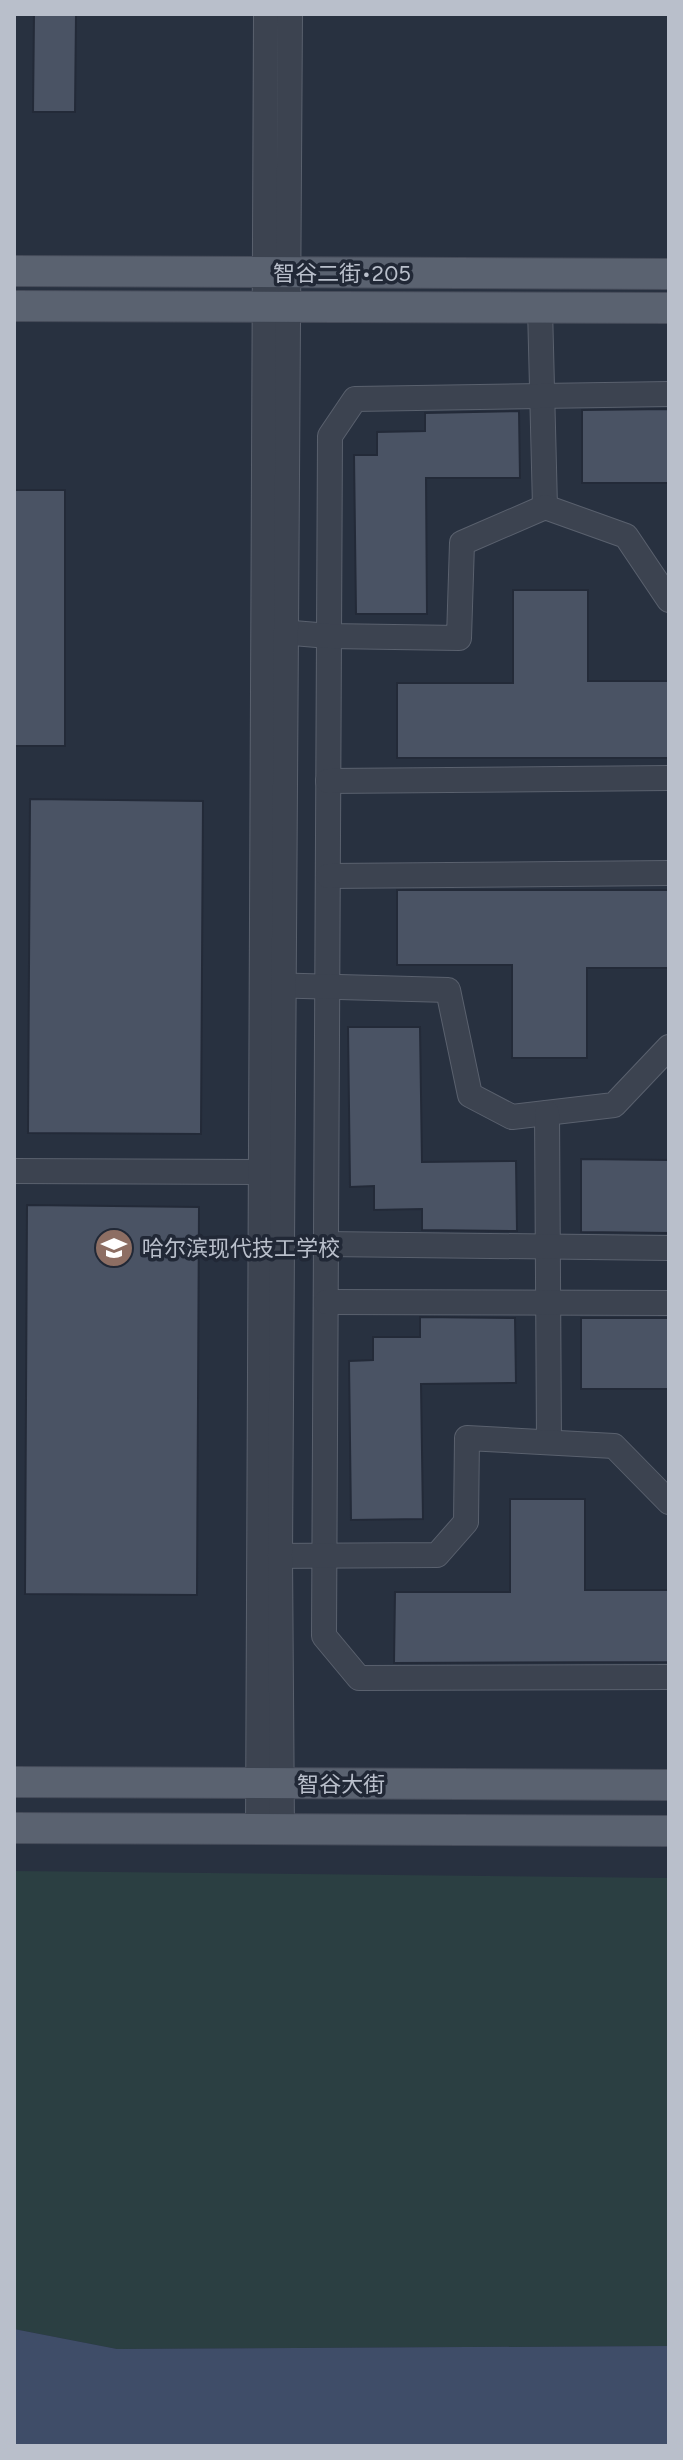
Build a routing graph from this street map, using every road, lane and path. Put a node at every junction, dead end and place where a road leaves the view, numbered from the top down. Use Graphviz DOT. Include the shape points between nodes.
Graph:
graph roads {
  1 [pos="266,14"];
  2 [pos="290,14"];
  3 [pos="14,271"];
  4 [pos="278,272"];
  5 [pos="669,274"];
  6 [pos="14,306"];
  7 [pos="277,306"];
  8 [pos="540,308"];
  9 [pos="669,308"];
  10 [pos="669,394"];
  11 [pos="542,396"];
  12 [pos="545,507"];
  13 [pos="669,600"];
  14 [pos="274,631"];
  15 [pos="329,636"];
  16 [pos="669,778"];
  17 [pos="328,781"];
  18 [pos="669,873"];
  19 [pos="328,876"];
  20 [pos="272,985"];
  21 [pos="327,986"];
  22 [pos="669,1047"];
  23 [pos="547,1113"];
  24 [pos="14,1171"];
  25 [pos="261,1172"];
  26 [pos="326,1244"];
  27 [pos="548,1246"];
  28 [pos="669,1248"];
  29 [pos="326,1302"];
  30 [pos="548,1303"];
  31 [pos="669,1303"];
  32 [pos="549,1442"];
  33 [pos="669,1502"];
  34 [pos="270,1556"];
  35 [pos="324,1556"];
  36 [pos="669,1677"];
  37 [pos="14,1782"];
  38 [pos="268,1783"];
  39 [pos="669,1785"];
  40 [pos="14,1828"];
  41 [pos="270,1828"];
  42 [pos="669,1831"];
  1 -- 4 [label="street"];
  2 -- 4 [label="street"];
  3 -- 4 [label="main road, 智谷二街•205"];
  4 -- 5 [label="main road, 智谷二街•205"];
  4 -- 7 [label="street"];
  6 -- 7 [label="main road, 智谷二街•205"];
  7 -- 8 [label="main road, 智谷二街•205"];
  7 -- 14 [label="street"];
  8 -- 9 [label="main road, 智谷二街•205"];
  8 -- 11 [label="street"];
  10 -- 11 [label="street"];
  11 -- 12 [label="street"];
  11 -- 15 [label="street" via="355,399 330,436"];
  12 -- 13 [label="street" via="626,536"];
  12 -- 15 [label="street" via="462,543 459,638"];
  14 -- 15 [label="street"];
  14 -- 20 [label="street"];
  15 -- 17 [label="street"];
  16 -- 17 [label="street"];
  17 -- 19 [label="street"];
  18 -- 19 [label="street"];
  19 -- 21 [label="street"];
  20 -- 21 [label="street"];
  20 -- 25 [label="street"];
  20 -- 34 [label="street"];
  21 -- 23 [label="street" via="448,990 470,1095 512,1117"];
  21 -- 26 [label="street"];
  22 -- 23 [label="street" via="614,1105"];
  23 -- 27 [label="street"];
  24 -- 25 [label="street"];
  25 -- 34 [label="street"];
  26 -- 27 [label="street"];
  26 -- 29 [label="street"];
  27 -- 28 [label="street"];
  27 -- 30 [label="street"];
  29 -- 30 [label="street"];
  29 -- 35 [label="street"];
  30 -- 31 [label="street"];
  30 -- 32 [label="street"];
  32 -- 33 [label="street" via="614,1446"];
  32 -- 35 [label="street" via="467,1438 466,1522 437,1555"];
  34 -- 35 [label="street"];
  34 -- 38 [label="street"];
  35 -- 36 [label="street" via="324,1636 359,1678"];
  37 -- 38 [label="main road, 智谷大街"];
  38 -- 39 [label="main road, 智谷大街"];
  38 -- 41 [label="street"];
  40 -- 41 [label="main road, 智谷大街"];
  41 -- 42 [label="main road, 智谷大街"];
}
